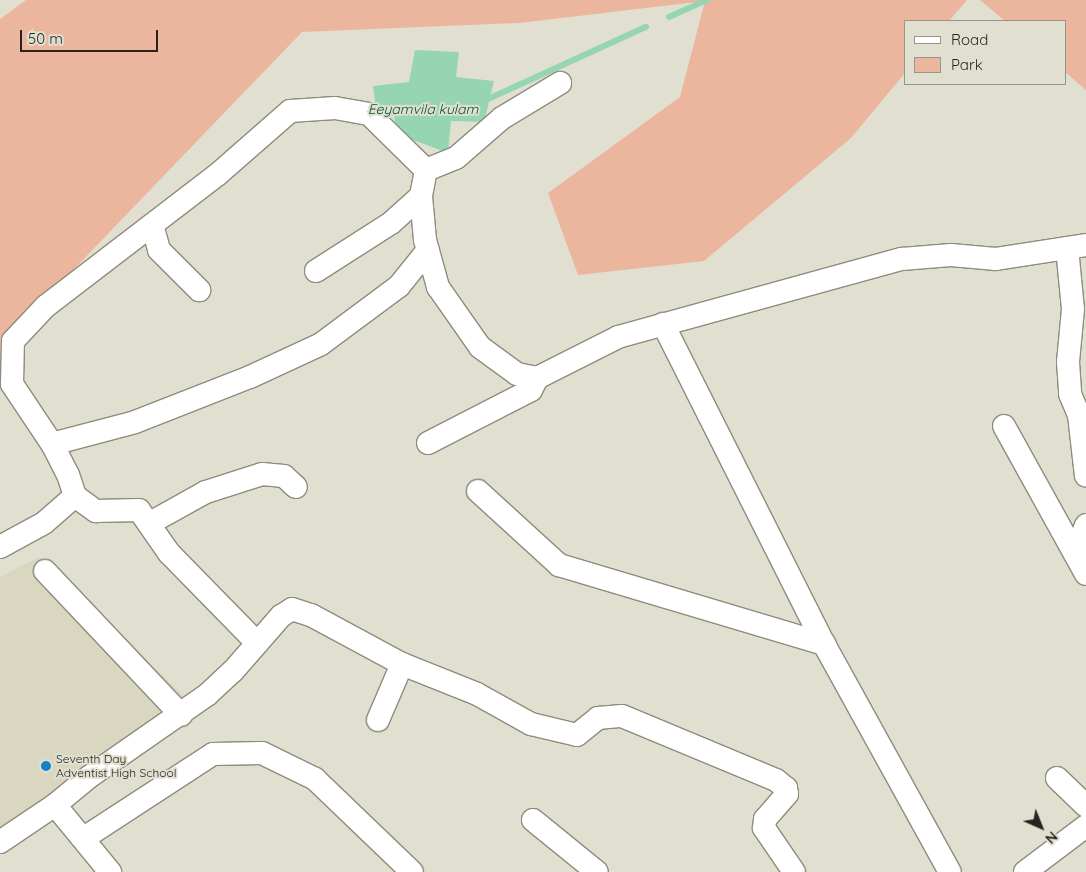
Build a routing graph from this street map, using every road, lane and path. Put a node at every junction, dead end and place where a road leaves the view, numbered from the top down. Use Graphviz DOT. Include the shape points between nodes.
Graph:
graph roads {
  1 [pos="560,83"];
  2 [pos="426,170"];
  3 [pos="420,196"];
  4 [pos="152,225"];
  5 [pos="1076,247"];
  6 [pos="428,250"];
  7 [pos="316,271"];
  8 [pos="199,290"];
  9 [pos="663,324"];
  10 [pos="537,378"];
  11 [pos="1004,426"];
  12 [pos="428,443"];
  13 [pos="52,444"];
  14 [pos="1086,476"];
  15 [pos="296,487"];
  16 [pos="478,492"];
  17 [pos="75,496"];
  18 [pos="150,523"];
  19 [pos="1086,525"];
  20 [pos="0,547"];
  21 [pos="1075,554"];
  22 [pos="45,571"];
  23 [pos="1086,574"];
  24 [pos="257,643"];
  25 [pos="824,644"];
  26 [pos="402,664"];
  27 [pos="181,715"];
  28 [pos="378,720"];
  29 [pos="1057,778"];
  30 [pos="55,805"];
  31 [pos="1086,806"];
  32 [pos="533,820"];
  33 [pos="1086,826"];
  34 [pos="84,838"];
  35 [pos="0,842"];
  36 [pos="110,872"];
  37 [pos="412,872"];
  38 [pos="597,872"];
  39 [pos="794,872"];
  40 [pos="950,872"];
  41 [pos="1025,872"];
  1 -- 2 [label="street" via="502,118 456,158"];
  2 -- 3 [label="street"];
  2 -- 4 [label="street" via="369,114 335,108 290,110 217,175"];
  3 -- 6 [label="street"];
  3 -- 7 [label="street" via="391,223"];
  4 -- 8 [label="street" via="159,250"];
  4 -- 13 [label="street" via="46,306 13,341 12,384"];
  5 -- 9 [label="street" via="996,259 950,255 902,259"];
  5 -- 14 [label="street" via="1068,362 1070,394 1079,415"];
  6 -- 10 [label="street" via="438,287 480,347 517,374"];
  6 -- 13 [label="street" via="399,286 321,344 250,377 135,422"];
  9 -- 10 [label="street" via="618,337"];
  9 -- 25 [label="street"];
  10 -- 12 [label="street" via="531,390"];
  11 -- 21 [label="street"];
  13 -- 17 [label="street"];
  15 -- 18 [label="street" via="284,476 262,474 206,492"];
  16 -- 25 [label="street" via="558,565"];
  17 -- 18 [label="street" via="96,511 139,510"];
  17 -- 20 [label="street" via="44,523"];
  18 -- 24 [label="street" via="169,553"];
  19 -- 21 [label="street"];
  21 -- 23 [label="street"];
  22 -- 27 [label="street"];
  24 -- 26 [label="street" via="292,609 311,615"];
  24 -- 27 [label="street" via="234,671"];
  25 -- 40 [label="street"];
  26 -- 28 [label="street"];
  26 -- 39 [label="street" via="477,694 531,724 559,734 577,735 598,718 622,716 776,780 786,788 787,794 765,819 764,828"];
  27 -- 30 [label="street" via="89,777"];
  29 -- 31 [label="street"];
  30 -- 34 [label="street"];
  30 -- 35 [label="street"];
  32 -- 38 [label="street"];
  33 -- 41 [label="street"];
  34 -- 36 [label="street"];
  34 -- 37 [label="street" via="213,754 262,753 315,779"];
}
